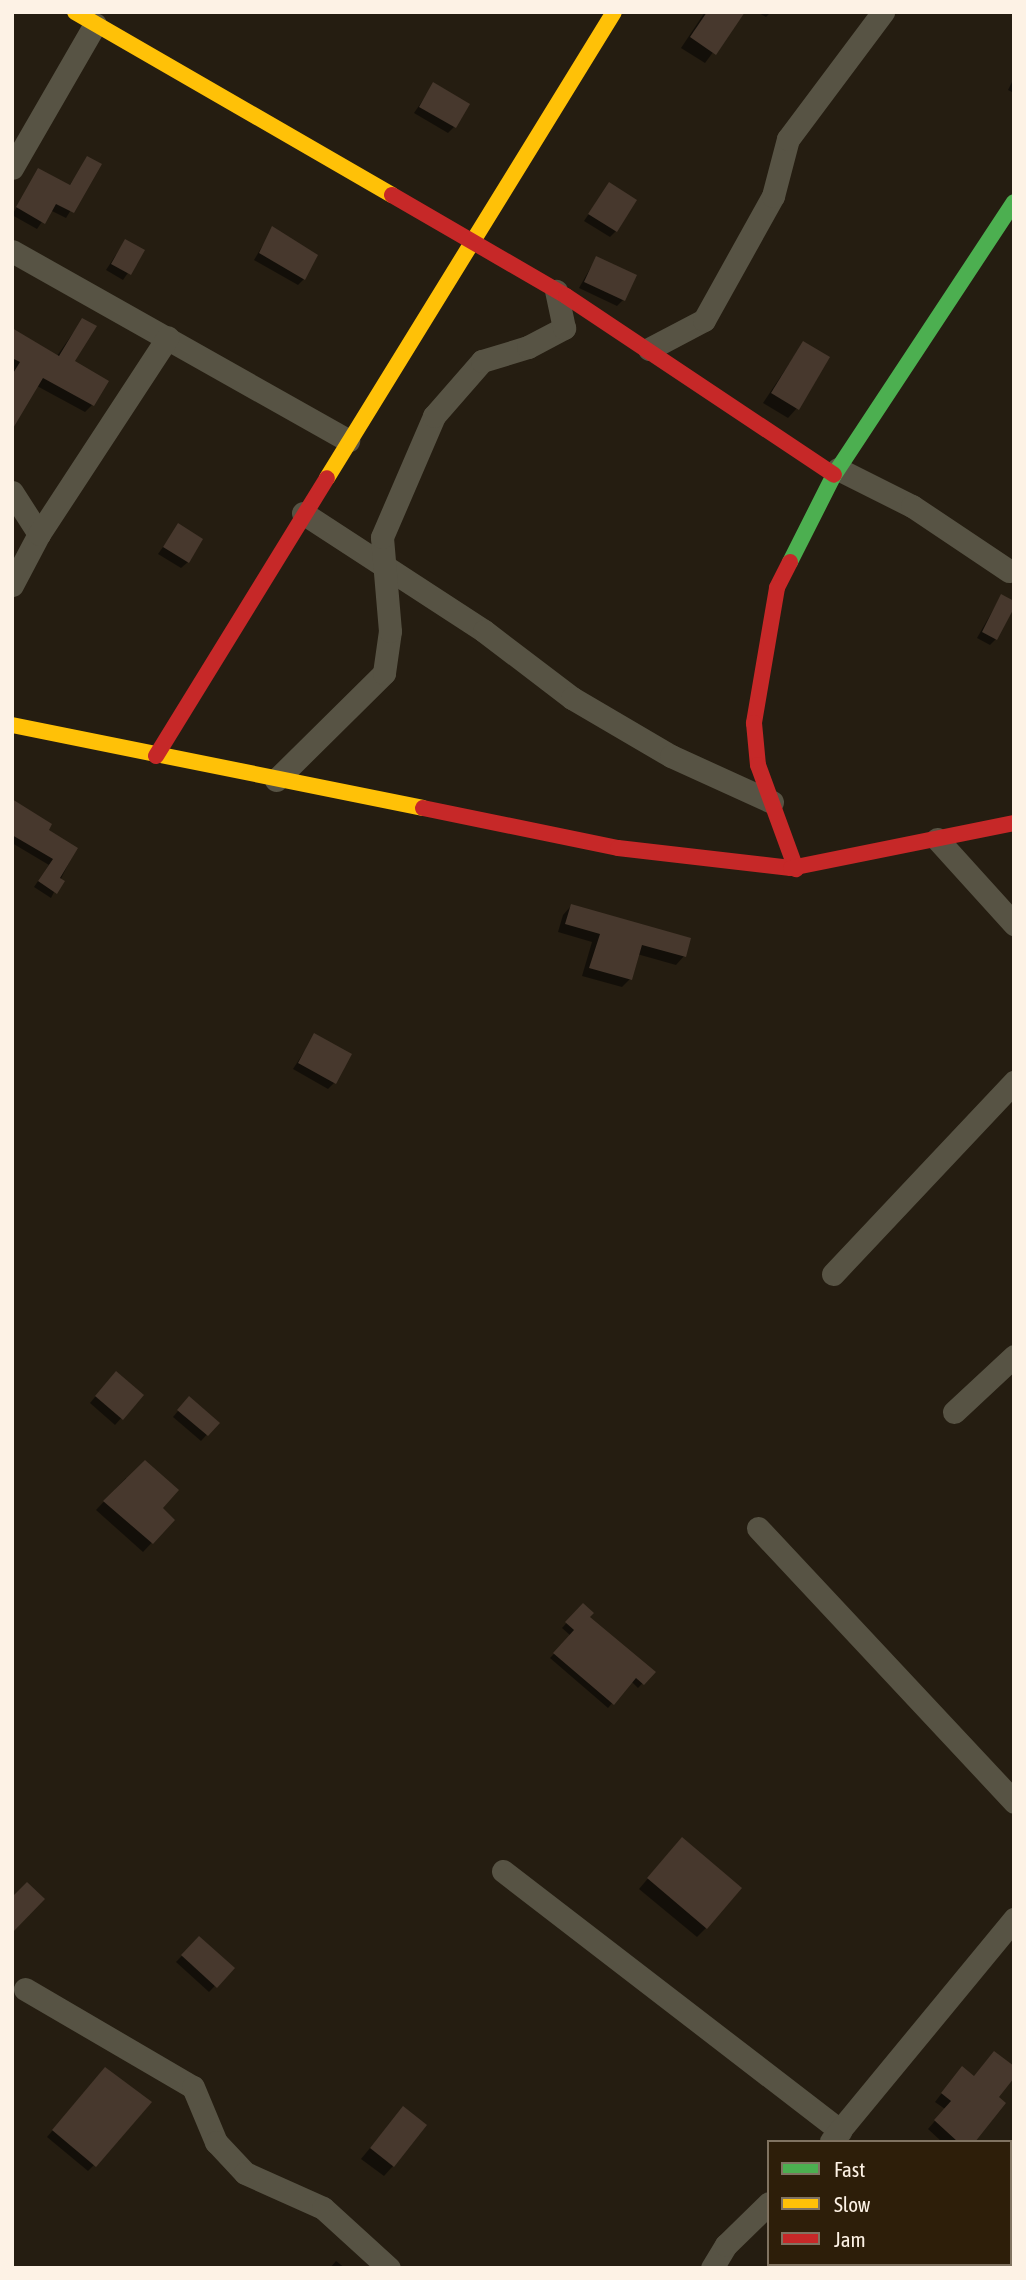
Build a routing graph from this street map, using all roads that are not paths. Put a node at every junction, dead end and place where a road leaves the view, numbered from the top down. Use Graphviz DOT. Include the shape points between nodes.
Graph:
graph roads {
  1 [pos="75,12"];
  2 [pos="614,12"];
  3 [pos="883,12"];
  4 [pos="95,24"];
  5 [pos="12,168"];
  6 [pos="1014,202"];
  7 [pos="472,243"];
  8 [pos="12,251"];
  9 [pos="556,291"];
  10 [pos="168,337"];
  11 [pos="649,349"];
  12 [pos="348,440"];
  13 [pos="836,472"];
  14 [pos="12,492"];
  15 [pos="303,513"];
  16 [pos="39,534"];
  17 [pos="385,567"];
  18 [pos="1009,571"];
  19 [pos="12,585"];
  20 [pos="12,725"];
  21 [pos="156,756"];
  22 [pos="276,780"];
  23 [pos="772,802"];
  24 [pos="1014,823"];
  25 [pos="937,839"];
  26 [pos="796,869"];
  27 [pos="1014,924"];
  28 [pos="1014,1082"];
  29 [pos="832,1275"];
  30 [pos="1014,1356"];
  31 [pos="954,1412"];
  32 [pos="758,1528"];
  33 [pos="1014,1802"];
  34 [pos="503,1871"];
  35 [pos="1014,1919"];
  36 [pos="25,1989"];
  37 [pos="835,2136"];
  38 [pos="767,2205"];
  39 [pos="390,2268"];
  40 [pos="712,2268"];
  1 -- 4 [label="street"];
  2 -- 7 [label="street"];
  3 -- 11 [label="street" via="789,139 773,196 704,320"];
  4 -- 5 [label="street"];
  4 -- 7 [label="street"];
  6 -- 13 [label="street"];
  7 -- 9 [label="street"];
  7 -- 12 [label="street"];
  8 -- 10 [label="street"];
  9 -- 11 [label="street"];
  9 -- 17 [label="street" via="564,328 482,361 434,416 382,537"];
  10 -- 12 [label="street"];
  10 -- 16 [label="street"];
  11 -- 13 [label="street"];
  12 -- 15 [label="street"];
  13 -- 18 [label="street" via="912,506"];
  13 -- 23 [label="street" via="778,588 754,723 758,765"];
  14 -- 16 [label="street"];
  15 -- 17 [label="street"];
  15 -- 21 [label="street"];
  16 -- 19 [label="street"];
  17 -- 22 [label="street" via="390,631 384,673"];
  17 -- 23 [label="street" via="484,631 572,698 671,757"];
  20 -- 21 [label="street"];
  21 -- 22 [label="street"];
  22 -- 26 [label="street" via="618,848"];
  23 -- 26 [label="street"];
  24 -- 25 [label="street"];
  25 -- 26 [label="street"];
  25 -- 27 [label="street"];
  28 -- 29 [label="street"];
  30 -- 31 [label="street"];
  32 -- 33 [label="street"];
  34 -- 37 [label="street"];
  35 -- 37 [label="street"];
  36 -- 39 [label="street" via="193,2087 216,2142 245,2173 323,2208"];
  38 -- 40 [label="street" via="726,2245"];
}
